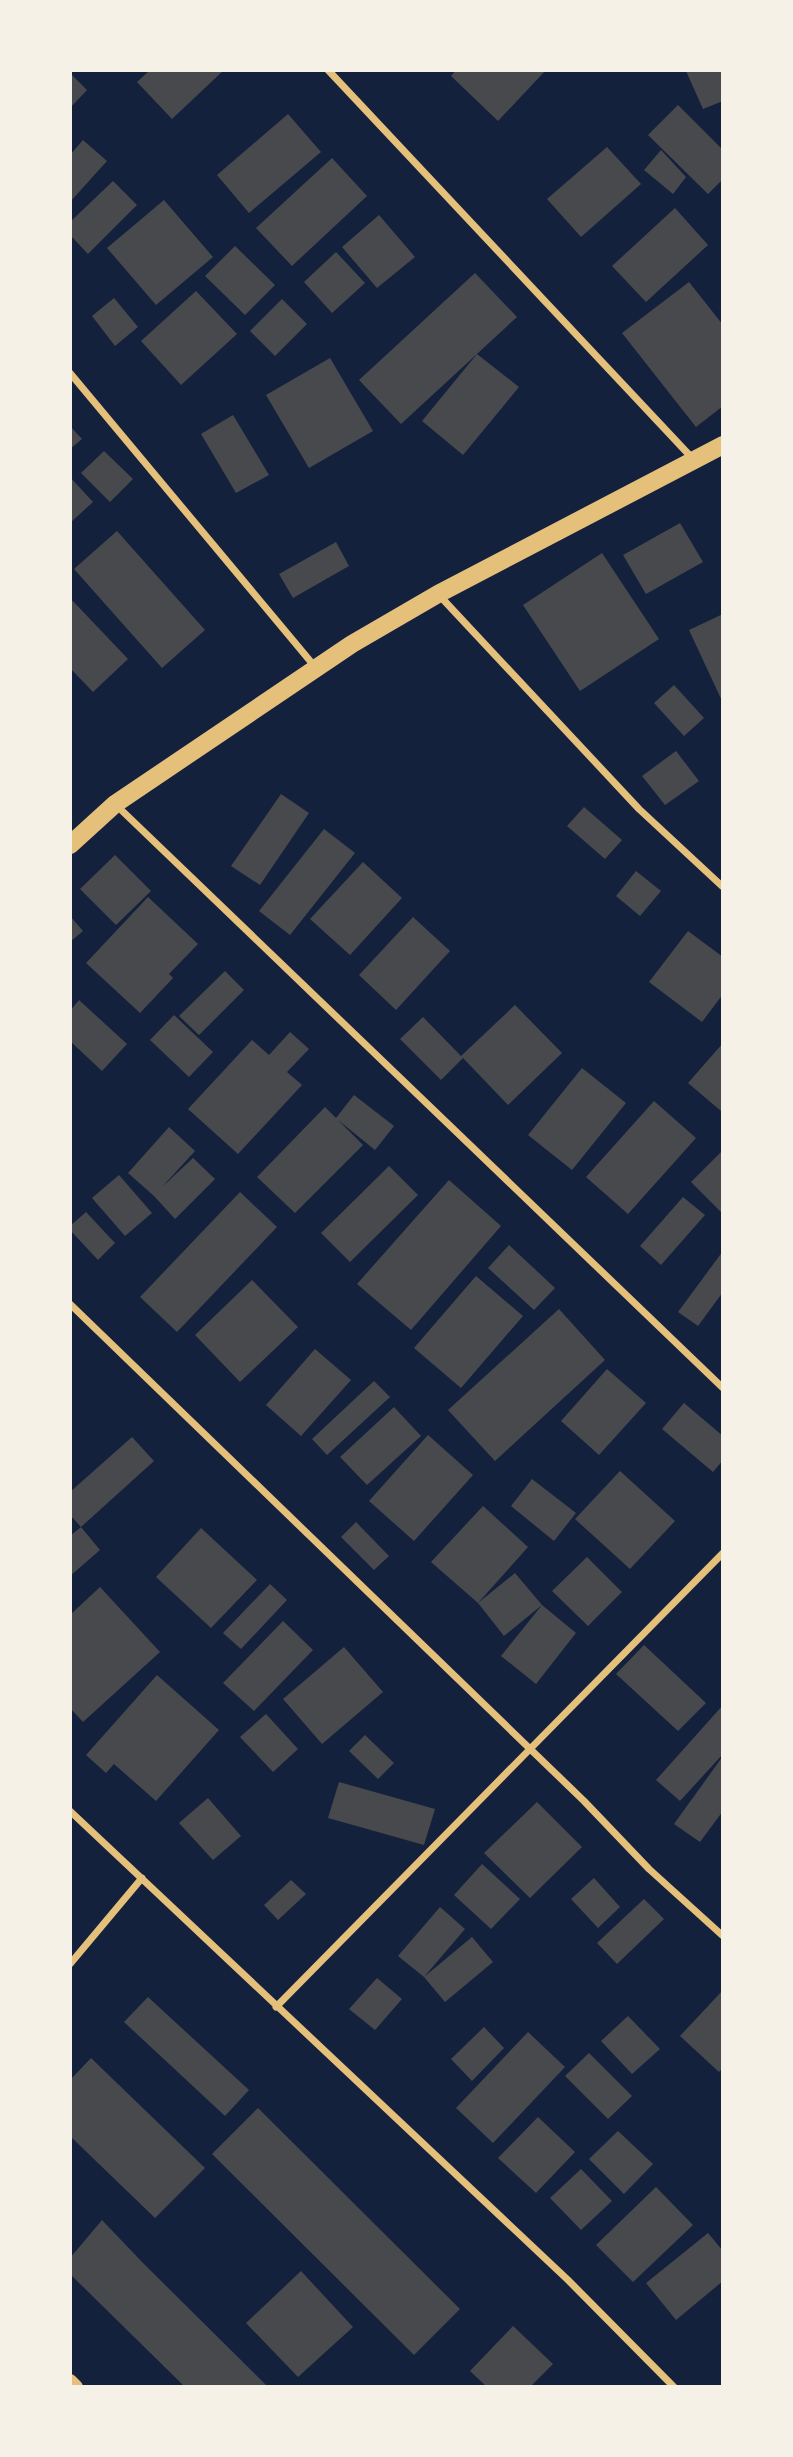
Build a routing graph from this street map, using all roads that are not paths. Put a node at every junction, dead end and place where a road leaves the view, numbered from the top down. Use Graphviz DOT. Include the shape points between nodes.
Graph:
graph roads {
  1 [pos="328,70"];
  2 [pos="70,373"];
  3 [pos="723,445"];
  4 [pos="694,460"];
  5 [pos="438,594"];
  6 [pos="317,668"];
  7 [pos="115,804"];
  8 [pos="70,845"];
  9 [pos="723,887"];
  10 [pos="70,1304"];
  11 [pos="723,1388"];
  12 [pos="723,1553"];
  13 [pos="530,1749"];
  14 [pos="70,1811"];
  15 [pos="142,1878"];
  16 [pos="723,1936"];
  17 [pos="70,1964"];
  18 [pos="276,2007"];
  19 [pos="70,2381"];
  20 [pos="76,2387"];
  21 [pos="674,2387"];
  1 -- 4 [label="street"];
  2 -- 6 [label="street"];
  3 -- 4 [label="main road"];
  4 -- 5 [label="main road"];
  5 -- 6 [label="main road"];
  5 -- 9 [label="street" via="639,808"];
  6 -- 7 [label="main road"];
  7 -- 8 [label="main road"];
  7 -- 11 [label="street"];
  10 -- 13 [label="street"];
  12 -- 13 [label="street"];
  13 -- 16 [label="street"];
  13 -- 18 [label="street"];
  14 -- 15 [label="street"];
  15 -- 17 [label="street"];
  15 -- 18 [label="street"];
  18 -- 21 [label="street" via="568,2280"];
  19 -- 20 [label="main road"];
}
